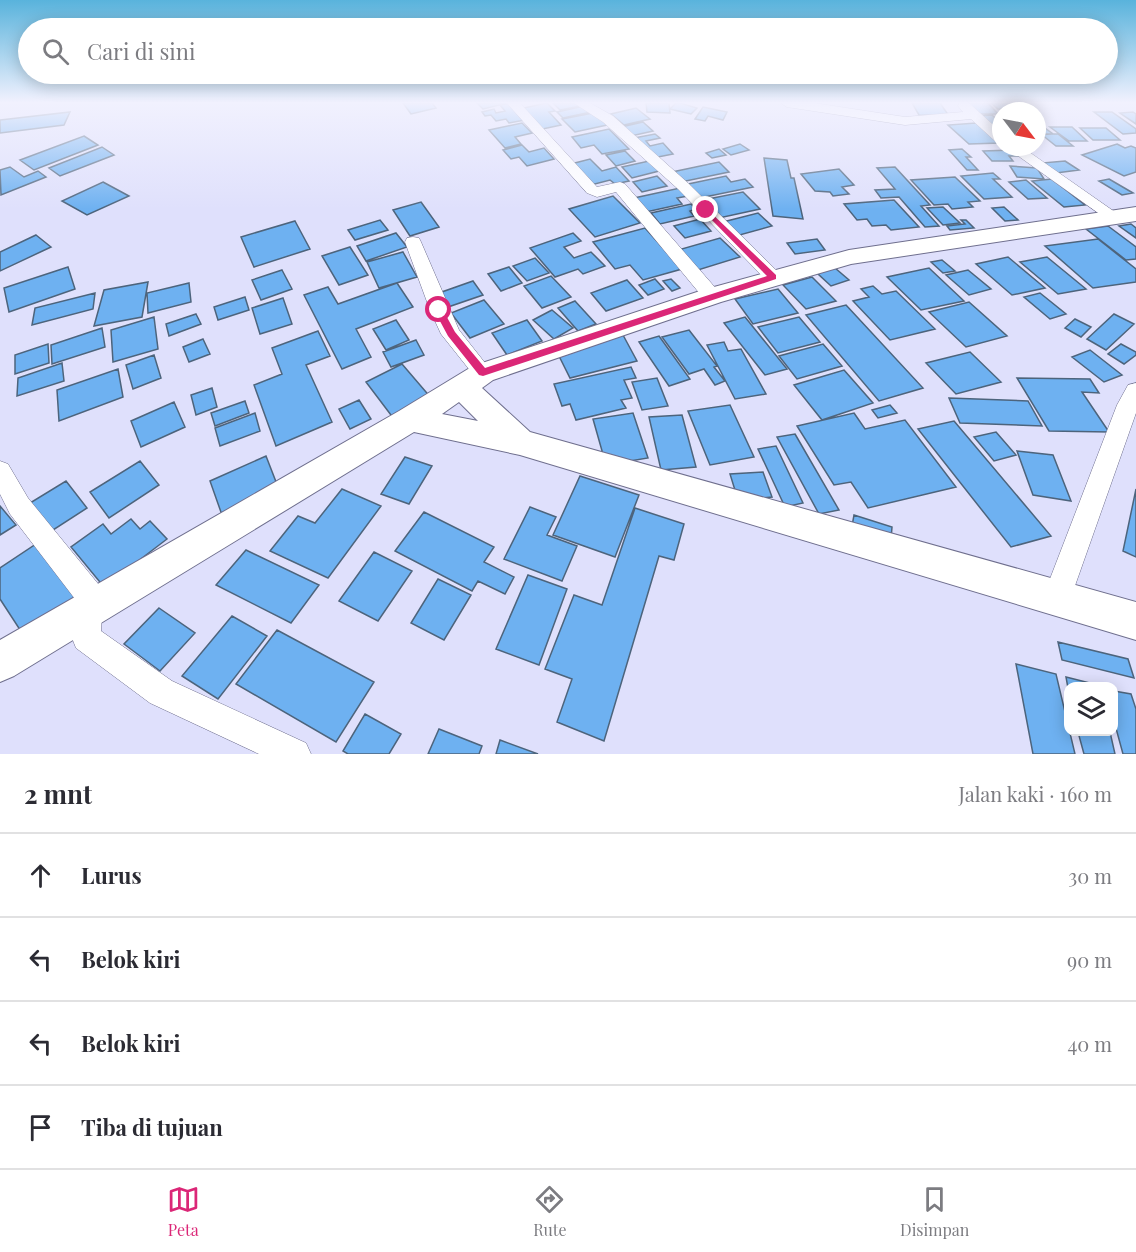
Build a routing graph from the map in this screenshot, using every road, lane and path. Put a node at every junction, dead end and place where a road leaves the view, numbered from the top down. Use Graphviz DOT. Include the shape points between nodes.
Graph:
graph roads {
  1 [pos="545,138"];
  2 [pos="629,138"];
  3 [pos="1028,156"];
  4 [pos="1129,216"];
  5 [pos="412,243"];
  6 [pos="773,277"];
  7 [pos="712,296"];
  8 [pos="472,380"];
  9 [pos="1136,391"];
  10 [pos="410,419"];
  11 [pos="520,442"];
  12 [pos="0,471"];
  13 [pos="1057,597"];
  14 [pos="88,610"];
  15 [pos="1136,621"];
  16 [pos="0,662"];
  17 [pos="295,754"];
  1 -- 7 [label="street" via="592,190 620,187"];
  2 -- 6 [label="street"];
  3 -- 4 [label="street"];
  4 -- 6 [label="street" via="849,256"];
  5 -- 8 [label="street"];
  6 -- 7 [label="street"];
  7 -- 8 [label="street"];
  8 -- 10 [label="street"];
  8 -- 11 [label="street"];
  9 -- 13 [label="street"];
  10 -- 11 [label="street"];
  10 -- 14 [label="street"];
  11 -- 13 [label="street"];
  12 -- 14 [label="street" via="19,506 89,595"];
  13 -- 15 [label="street"];
  14 -- 16 [label="street"];
  14 -- 17 [label="street" via="86,638 161,692"];
}
